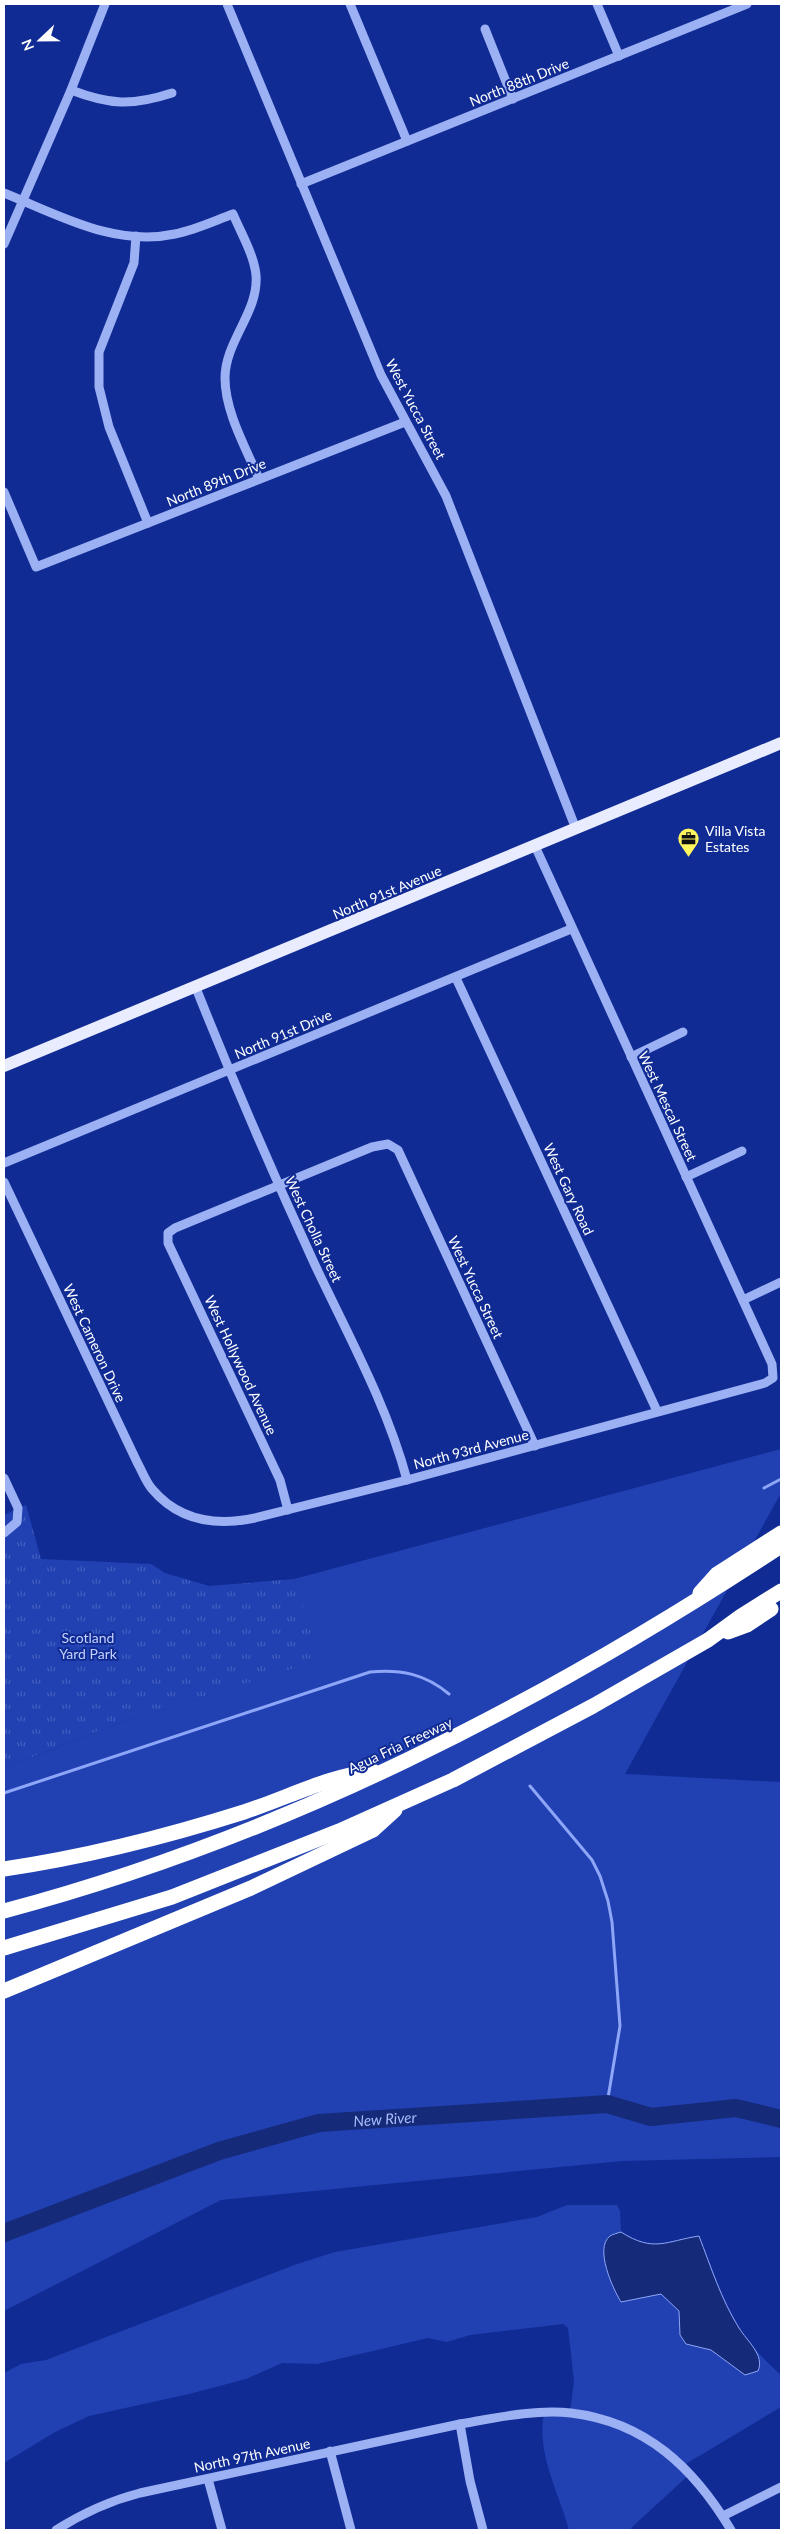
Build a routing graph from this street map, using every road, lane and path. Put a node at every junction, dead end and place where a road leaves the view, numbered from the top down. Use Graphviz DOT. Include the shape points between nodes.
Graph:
graph roads {
  1 [pos="105,4"];
  2 [pos="227,4"];
  3 [pos="350,4"];
  4 [pos="597,4"];
  5 [pos="720,4"];
  6 [pos="747,4"];
  7 [pos="724,13"];
  8 [pos="484,29"];
  9 [pos="619,56"];
  10 [pos="71,90"];
  11 [pos="172,93"];
  12 [pos="513,99"];
  13 [pos="407,141"];
  14 [pos="301,184"];
  15 [pos="4,194"];
  16 [pos="22,200"];
  17 [pos="136,236"];
  18 [pos="4,244"];
  19 [pos="405,422"];
  20 [pos="259,479"];
  21 [pos="4,492"];
  22 [pos="148,523"];
  23 [pos="781,744"];
  24 [pos="576,828"];
  25 [pos="535,846"];
  26 [pos="572,929"];
  27 [pos="456,978"];
  28 [pos="196,988"];
  29 [pos="683,1032"];
  30 [pos="631,1057"];
  31 [pos="4,1066"];
  32 [pos="231,1071"];
  33 [pos="742,1151"];
  34 [pos="4,1163"];
  35 [pos="686,1177"];
  36 [pos="4,1182"];
  37 [pos="279,1186"];
  38 [pos="781,1282"];
  39 [pos="743,1300"];
  40 [pos="774,1378"];
  41 [pos="657,1411"];
  42 [pos="535,1446"];
  43 [pos="4,1478"];
  44 [pos="407,1480"];
  45 [pos="174,1509"];
  46 [pos="288,1510"];
  47 [pos="4,1533"];
  48 [pos="781,1533"];
  49 [pos="781,1546"];
  50 [pos="781,1591"];
  51 [pos="781,1602"];
  52 [pos="688,1607"];
  53 [pos="708,1640"];
  54 [pos="392,1768"];
  55 [pos="407,1799"];
  56 [pos="4,1869"];
  57 [pos="4,1910"];
  58 [pos="4,1948"];
  59 [pos="4,1990"];
  60 [pos="460,2424"];
  61 [pos="330,2452"];
  62 [pos="208,2478"];
  63 [pos="781,2487"];
  64 [pos="723,2516"];
  65 [pos="56,2530"];
  66 [pos="222,2530"];
  67 [pos="352,2530"];
  68 [pos="483,2530"];
  69 [pos="731,2530"];
  1 -- 10 [label="street"];
  2 -- 14 [label="street, West Yucca Street"];
  3 -- 13 [label="street"];
  4 -- 9 [label="street"];
  5 -- 7 [label="street"];
  6 -- 7 [label="street, North 88th Drive"];
  7 -- 9 [label="street, North 88th Drive"];
  8 -- 12 [label="street"];
  9 -- 12 [label="street, North 88th Drive"];
  10 -- 11 [label="street" via="98,101 127,103"];
  10 -- 16 [label="street"];
  12 -- 13 [label="street, North 88th Drive"];
  13 -- 14 [label="street, North 88th Drive"];
  14 -- 19 [label="street, West Yucca Street" via="380,375"];
  15 -- 16 [label="street"];
  16 -- 17 [label="street" via="75,224 106,233"];
  16 -- 18 [label="street"];
  17 -- 20 [label="street" via="175,234 233,214 256,276 255,291 227,363 225,378 228,400"];
  17 -- 22 [label="street" via="134,263 99,352 99,387 109,427"];
  19 -- 20 [label="street, North 89th Drive"];
  19 -- 24 [label="street, West Yucca Street" via="443,489"];
  20 -- 22 [label="street, North 89th Drive"];
  21 -- 22 [label="street, North 89th Drive" via="36,567"];
  23 -- 24 [label="main road, North 91st Avenue"];
  24 -- 25 [label="main road, North 91st Avenue"];
  25 -- 26 [label="street, West Mescal Street"];
  25 -- 28 [label="main road, North 91st Avenue"];
  26 -- 27 [label="street, North 91st Drive"];
  26 -- 30 [label="street, West Mescal Street"];
  27 -- 32 [label="street, North 91st Drive"];
  27 -- 41 [label="street, West Gary Road"];
  28 -- 31 [label="main road, North 91st Avenue"];
  28 -- 32 [label="street, West Cholla Street"];
  29 -- 30 [label="street"];
  30 -- 35 [label="street, West Mescal Street"];
  32 -- 34 [label="street, North 91st Drive"];
  32 -- 37 [label="street, West Cholla Street"];
  33 -- 35 [label="street"];
  35 -- 39 [label="street, West Mescal Street"];
  36 -- 45 [label="street, West Cameron Drive" via="137,1462 152,1489"];
  37 -- 42 [label="street, West Yucca Street" via="372,1147 388,1144 398,1150"];
  37 -- 44 [label="street, West Cholla Street" via="399,1449"];
  37 -- 46 [label="street, West Hollywood Avenue" via="175,1228 168,1233 168,1243 280,1480"];
  38 -- 39 [label="street"];
  39 -- 40 [label="street, West Mescal Street" via="772,1364"];
  40 -- 41 [label="street, North 93rd Avenue"];
  41 -- 42 [label="street, North 93rd Avenue"];
  42 -- 44 [label="street, North 93rd Avenue"];
  43 -- 47 [label="street" via="18,1508 18,1522"];
  44 -- 46 [label="street, North 93rd Avenue"];
  45 -- 46 [label="street, North 93rd Avenue" via="198,1520 235,1522"];
  48 -- 52 [label="highway" via="717,1574"];
  49 -- 52 [label="highway, Agua Fria Freeway"];
  50 -- 53 [label="highway"];
  51 -- 53 [label="highway" via="747,1625"];
  52 -- 54 [label="highway, Agua Fria Freeway" via="533,1698"];
  53 -- 55 [label="highway" via="584,1711 453,1780"];
  54 -- 56 [label="highway" via="347,1774 275,1801 154,1839"];
  54 -- 57 [label="highway, Agua Fria Freeway" via="180,1855"];
  55 -- 58 [label="highway" via="339,1832 172,1897"];
  55 -- 59 [label="highway" via="373,1830 312,1859 242,1892"];
  60 -- 61 [label="street, North 97th Avenue"];
  60 -- 64 [label="street, North 97th Avenue" via="511,2416 570,2413 620,2426 673,2455 691,2473"];
  60 -- 68 [label="street"];
  61 -- 62 [label="street, North 97th Avenue"];
  61 -- 67 [label="street"];
  62 -- 65 [label="street, North 97th Avenue" via="119,2499"];
  62 -- 66 [label="street"];
  63 -- 64 [label="street"];
  64 -- 69 [label="street, North 97th Avenue"];
}
